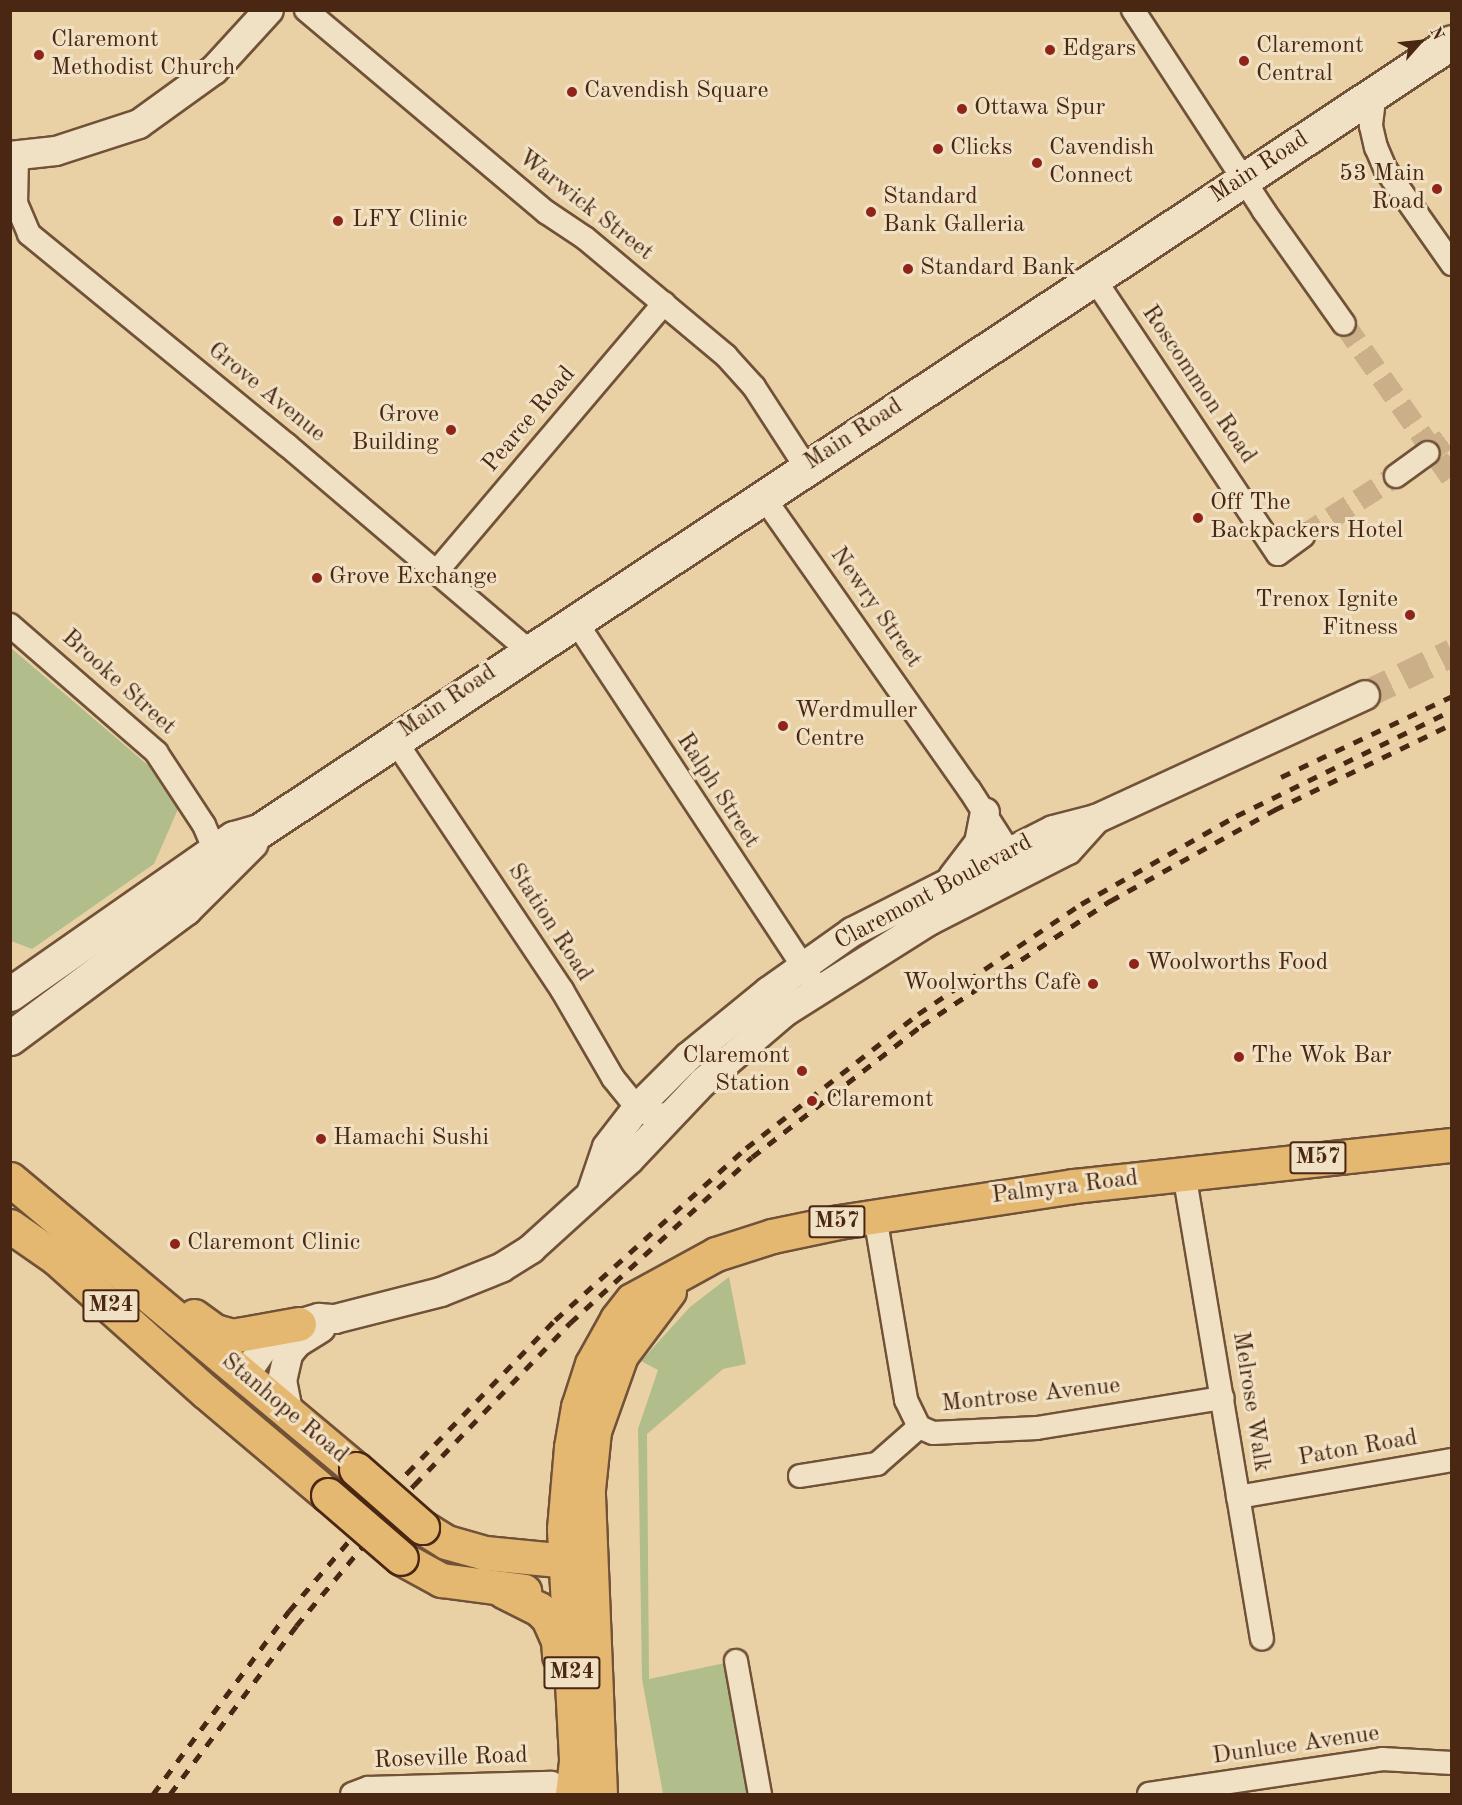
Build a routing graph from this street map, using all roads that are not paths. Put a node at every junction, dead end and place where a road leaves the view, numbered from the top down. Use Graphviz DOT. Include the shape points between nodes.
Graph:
graph roads {
  1 [pos="306,10"];
  2 [pos="1133,10"];
  3 [pos="270,11"];
  4 [pos="1452,42"];
  5 [pos="1375,92"];
  6 [pos="14,156"];
  7 [pos="1244,180"];
  8 [pos="1452,264"];
  9 [pos="1093,277"];
  10 [pos="664,303"];
  11 [pos="1344,324"];
  12 [pos="1428,453"];
  13 [pos="806,466"];
  14 [pos="1396,476"];
  15 [pos="762,495"];
  16 [pos="1304,536"];
  17 [pos="437,571"];
  18 [pos="574,619"];
  19 [pos="10,625"];
  20 [pos="528,650"];
  21 [pos="1365,694"];
  22 [pos="394,739"];
  23 [pos="985,813"];
  24 [pos="219,862"];
  25 [pos="1016,863"];
  26 [pos="952,878"];
  27 [pos="44,970"];
  28 [pos="10,974"];
  29 [pos="811,978"];
  30 [pos="10,994"];
  31 [pos="10,1038"];
  32 [pos="637,1108"];
  33 [pos="670,1114"];
  34 [pos="1452,1145"];
  35 [pos="1184,1173"];
  36 [pos="10,1179"];
  37 [pos="591,1194"];
  38 [pos="875,1216"];
  39 [pos="10,1226"];
  40 [pos="687,1268"];
  41 [pos="120,1274"];
  42 [pos="335,1319"];
  43 [pos="299,1324"];
  44 [pos="244,1376"];
  45 [pos="1223,1398"];
  46 [pos="288,1411"];
  47 [pos="919,1427"];
  48 [pos="1452,1460"];
  49 [pos="800,1476"];
  50 [pos="326,1493"];
  51 [pos="1238,1497"];
  52 [pos="579,1578"];
  53 [pos="502,1591"];
  54 [pos="1262,1640"];
  55 [pos="736,1661"];
  56 [pos="1452,1763"];
  57 [pos="574,1789"];
  58 [pos="352,1794"];
  59 [pos="760,1794"];
  60 [pos="1149,1794"];
  1 -- 10 [label="street, Warwick Street" via="553,218 585,238"];
  2 -- 7 [label="street"];
  3 -- 6 [label="street" via="214,70 139,124 86,143"];
  4 -- 5 [label="main road, Main Road"];
  5 -- 7 [label="main road, Main Road"];
  5 -- 8 [label="street" via="1371,126 1386,170"];
  6 -- 17 [label="street, Grove Avenue" via="16,203 29,234"];
  7 -- 9 [label="main road, Main Road"];
  7 -- 11 [label="street"];
  9 -- 13 [label="main road, Main Road"];
  9 -- 16 [label="street, Roscommon Road" via="1278,554"];
  10 -- 13 [label="street, Warwick Street" via="742,372"];
  10 -- 17 [label="street, Pearce Road"];
  12 -- 14 [label="street"];
  13 -- 15 [label="main road, Main Road"];
  15 -- 18 [label="main road, Main Road"];
  15 -- 23 [label="street, Newry Street"];
  17 -- 20 [label="street, Grove Avenue"];
  18 -- 20 [label="main road, Main Road"];
  18 -- 29 [label="street, Ralph Street"];
  19 -- 24 [label="street, Brooke Street" via="156,752 204,825"];
  20 -- 22 [label="main road, Main Road"];
  21 -- 25 [label="street, Claremont Boulevard" via="1096,819 1068,850"];
  22 -- 24 [label="main road, Main Road" via="259,831 234,838"];
  22 -- 32 [label="street, Station Road" via="561,990 613,1078"];
  23 -- 25 [label="street, Newry Street"];
  23 -- 26 [label="street" via="979,843"];
  24 -- 27 [label="main road, Main Road"];
  24 -- 31 [label="main road, Main Road" via="158,930"];
  25 -- 26 [label="street, Claremont Boulevard"];
  25 -- 29 [label="street, Claremont Boulevard" via="929,921"];
  26 -- 29 [label="street, Claremont Boulevard" via="852,932"];
  27 -- 28 [label="main road"];
  27 -- 30 [label="main road, Main Road"];
  29 -- 32 [label="street, Claremont Boulevard" via="697,1049"];
  29 -- 33 [label="street, Claremont Boulevard" via="749,1042"];
  32 -- 33 [label="street" via="650,1115"];
  32 -- 37 [label="street, Claremont Boulevard" via="607,1147"];
  33 -- 37 [label="street, Claremont Boulevard" via="629,1160"];
  34 -- 35 [label="main road, Palmyra Road / M57"];
  35 -- 38 [label="main road, Palmyra Road / M57"];
  35 -- 45 [label="street, Melrose Walk"];
  36 -- 41 [label="main road, Stanhope Road / M24"];
  37 -- 42 [label="street, Claremont Boulevard" via="563,1223 501,1268 441,1292"];
  38 -- 40 [label="main road, Palmyra Road / M57" via="772,1236"];
  38 -- 47 [label="street, Montrose Avenue" via="906,1400"];
  39 -- 50 [label="main road, Stanhope Road / M24" via="56,1258"];
  40 -- 52 [label="main road" via="621,1354 602,1402 590,1461"];
  40 -- 52 [label="main road, Palmyra Road / M57" via="633,1300 604,1339 578,1407 567,1487"];
  41 -- 43 [label="main road" via="173,1301 223,1334 248,1335"];
  41 -- 44 [label="main road, Stanhope Road / M24"];
  42 -- 43 [label="street, Claremont Boulevard" via="319,1318"];
  42 -- 46 [label="street" via="297,1343 288,1354 282,1381"];
  43 -- 44 [label="street, Claremont Boulevard" via="266,1346"];
  44 -- 46 [label="main road, Stanhope Road / M24"];
  44 -- 50 [label="main road" via="247,1401 318,1470"];
  45 -- 47 [label="street, Montrose Avenue" via="1037,1428 933,1433"];
  45 -- 51 [label="street, Melrose Walk"];
  46 -- 52 [label="main road, Stanhope Road / M24, bridge" via="422,1527 446,1542"];
  47 -- 49 [label="street" via="878,1464"];
  48 -- 51 [label="street, Paton Road"];
  50 -- 53 [label="main road, Stanhope Road / M24, bridge" via="401,1558 441,1580"];
  51 -- 54 [label="street, Melrose Walk"];
  52 -- 53 [label="main road, Stanhope Road / M24"];
  52 -- 57 [label="main road, M24"];
  53 -- 57 [label="main road" via="539,1608 554,1628"];
  55 -- 59 [label="street"];
  56 -- 60 [label="street, Dunluce Avenue" via="1382,1759"];
  57 -- 58 [label="street, Roseville Road" via="362,1789"];
}
